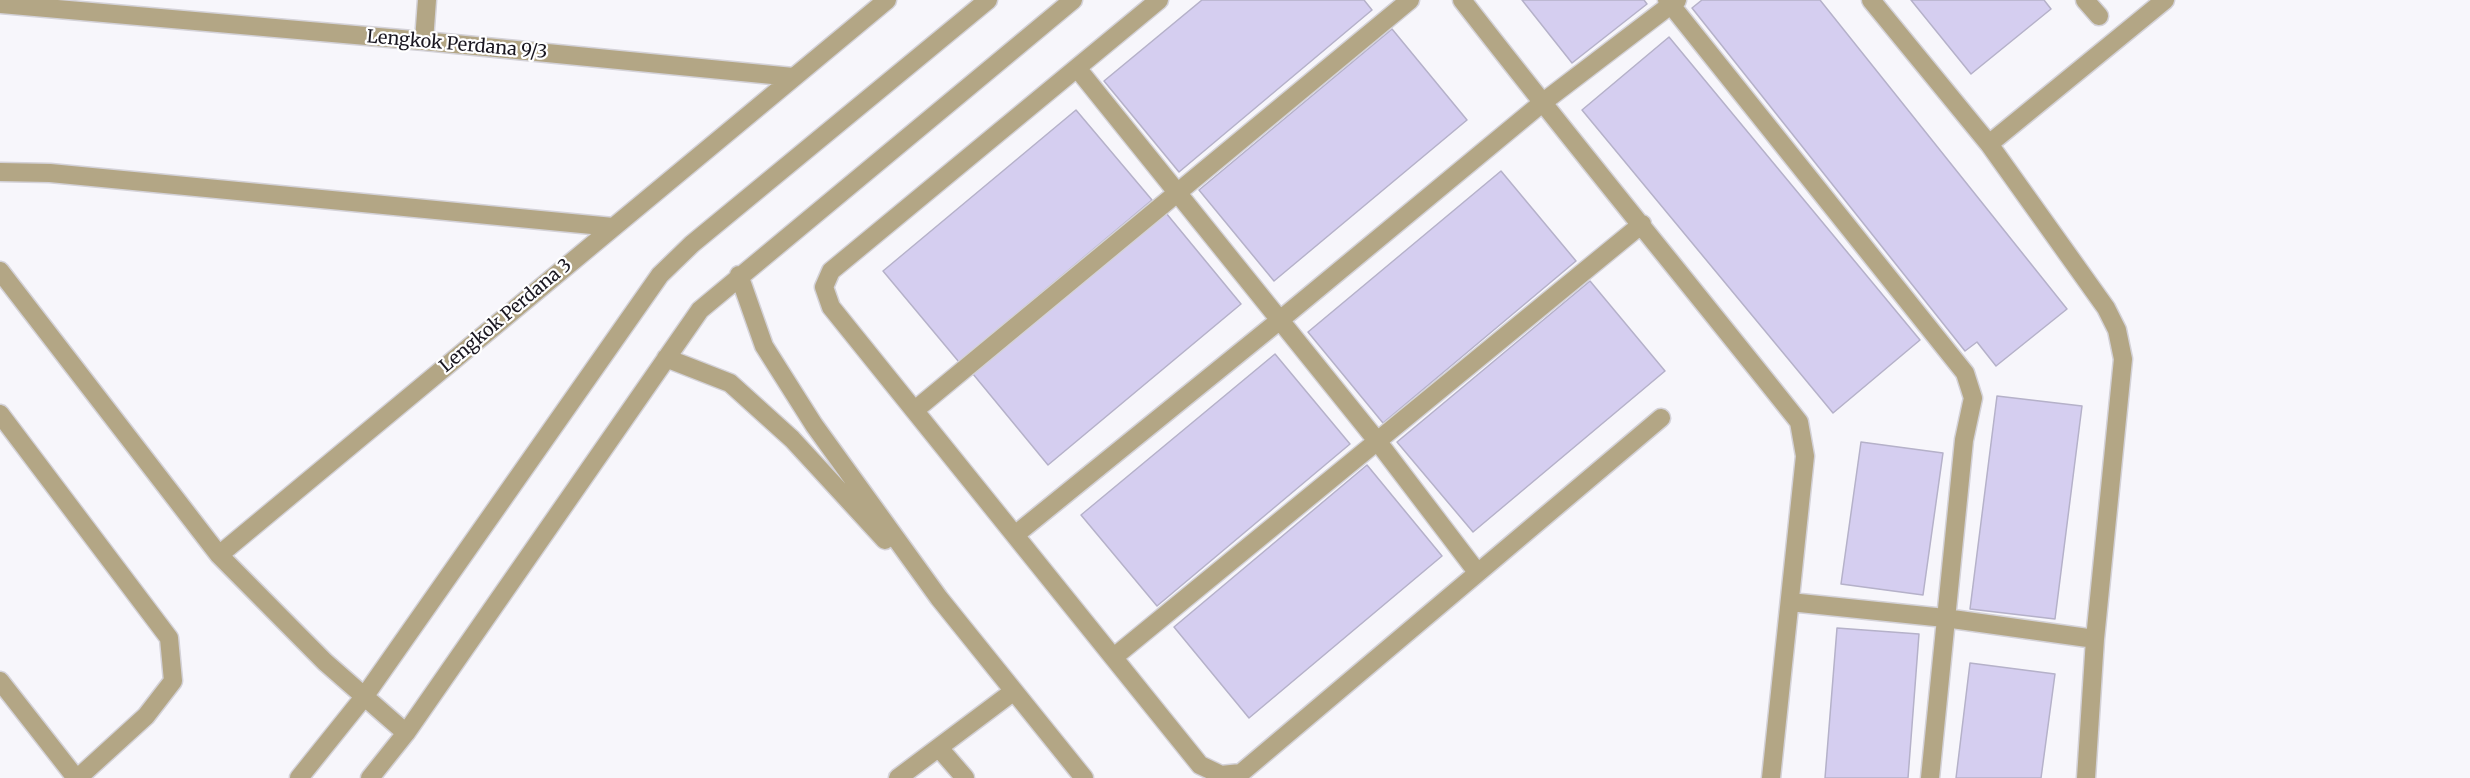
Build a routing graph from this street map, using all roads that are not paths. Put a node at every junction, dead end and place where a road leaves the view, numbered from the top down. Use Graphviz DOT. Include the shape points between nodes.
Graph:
graph roads {
  1 [pos="427,0"];
  2 [pos="887,0"];
  3 [pos="988,0"];
  4 [pos="1073,0"];
  5 [pos="1159,0"];
  6 [pos="1410,0"];
  7 [pos="1462,0"];
  8 [pos="1871,0"];
  9 [pos="2085,0"];
  10 [pos="2165,0"];
  11 [pos="1672,2"];
  12 [pos="0,4"];
  13 [pos="2099,16"];
  14 [pos="424,41"];
  15 [pos="1077,68"];
  16 [pos="793,77"];
  17 [pos="1542,103"];
  18 [pos="1989,144"];
  19 [pos="0,172"];
  20 [pos="1177,194"];
  21 [pos="1642,224"];
  22 [pos="612,227"];
  23 [pos="0,271"];
  24 [pos="739,275"];
  25 [pos="1280,320"];
  26 [pos="666,358"];
  27 [pos="915,410"];
  28 [pos="0,414"];
  29 [pos="1661,418"];
  30 [pos="1378,442"];
  31 [pos="1015,535"];
  32 [pos="219,555"];
  33 [pos="1477,572"];
  34 [pos="939,598"];
  35 [pos="1790,602"];
  36 [pos="1945,618"];
  37 [pos="2095,639"];
  38 [pos="1114,657"];
  39 [pos="0,681"];
  40 [pos="1014,691"];
  41 [pos="364,697"];
  42 [pos="405,733"];
  43 [pos="939,748"];
  44 [pos="77,778"];
  45 [pos="299,778"];
  46 [pos="370,778"];
  47 [pos="898,778"];
  48 [pos="965,778"];
  49 [pos="1084,778"];
  50 [pos="1771,778"];
  51 [pos="1930,778"];
  52 [pos="2086,778"];
  1 -- 14 [label="street"];
  2 -- 16 [label="street"];
  3 -- 41 [label="street" via="692,244 660,275"];
  4 -- 24 [label="street"];
  5 -- 15 [label="street"];
  6 -- 20 [label="street"];
  7 -- 17 [label="street"];
  8 -- 18 [label="street"];
  9 -- 13 [label="street"];
  10 -- 18 [label="street"];
  11 -- 17 [label="street"];
  11 -- 36 [label="street" via="1965,373 1973,398 1964,440"];
  12 -- 14 [label="street, Lengkok Perdana 9/3"];
  14 -- 16 [label="street, Lengkok Perdana 9/3"];
  15 -- 20 [label="street"];
  15 -- 27 [label="street" via="831,271 824,287 831,307"];
  16 -- 22 [label="street, Lengkok Perdana 3"];
  17 -- 21 [label="street"];
  17 -- 25 [label="street"];
  18 -- 37 [label="street" via="2106,308 2117,330 2124,359"];
  19 -- 22 [label="street" via="50,173"];
  20 -- 25 [label="street"];
  20 -- 27 [label="street"];
  21 -- 30 [label="street"];
  21 -- 35 [label="street" via="1799,422 1805,456"];
  22 -- 32 [label="street, Lengkok Perdana 3"];
  23 -- 32 [label="street"];
  24 -- 26 [label="street" via="700,310"];
  24 -- 34 [label="street" via="764,346 814,425"];
  25 -- 30 [label="street"];
  25 -- 31 [label="street"];
  26 -- 34 [label="street" via="730,383 792,439"];
  26 -- 42 [label="street"];
  27 -- 31 [label="street"];
  28 -- 44 [label="street" via="169,638 173,681 146,716"];
  29 -- 33 [label="street"];
  30 -- 33 [label="street"];
  30 -- 38 [label="street"];
  31 -- 38 [label="street"];
  32 -- 41 [label="street"];
  33 -- 38 [label="street" via="1241,773 1221,775 1200,765"];
  34 -- 40 [label="street"];
  35 -- 36 [label="street"];
  35 -- 50 [label="street"];
  36 -- 37 [label="street"];
  36 -- 51 [label="street"];
  37 -- 52 [label="street"];
  39 -- 44 [label="street"];
  40 -- 43 [label="street"];
  40 -- 49 [label="street"];
  41 -- 42 [label="street"];
  41 -- 45 [label="street"];
  42 -- 46 [label="street"];
  43 -- 47 [label="street"];
  43 -- 48 [label="street"];
}
